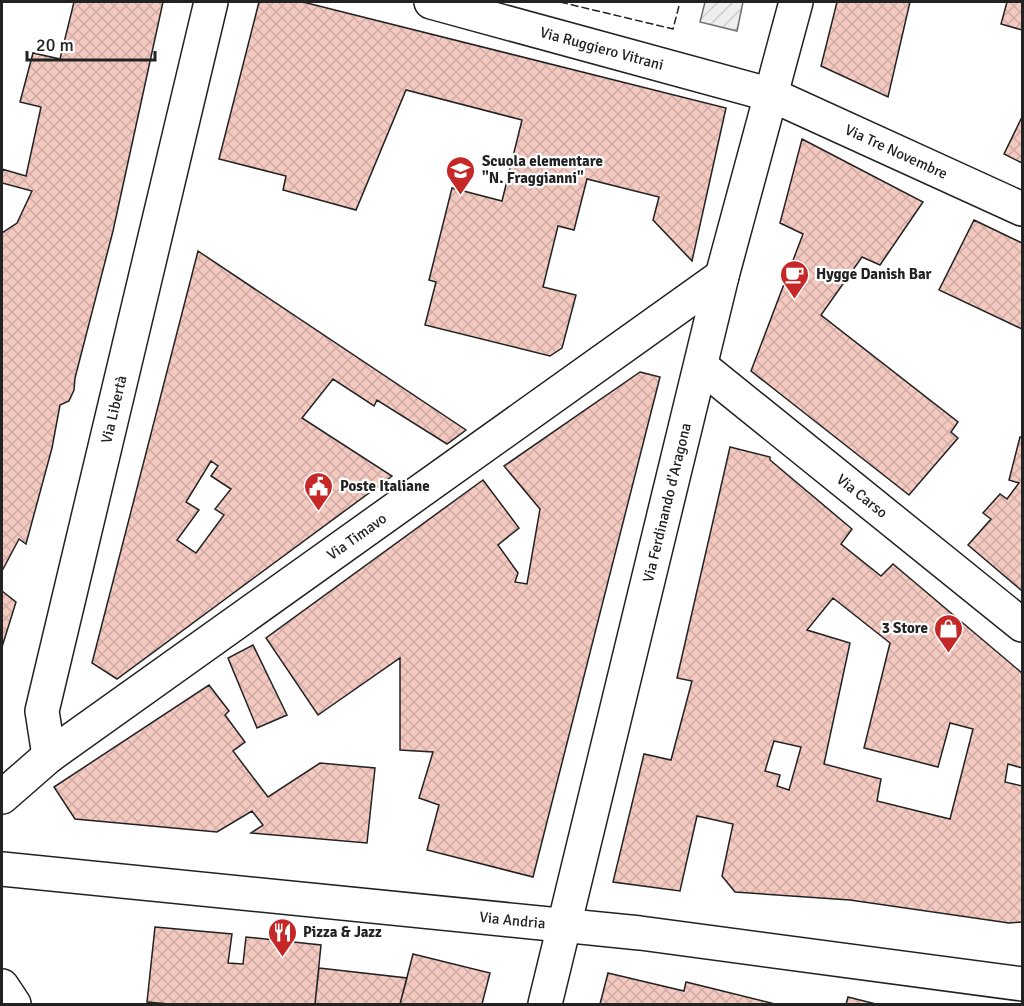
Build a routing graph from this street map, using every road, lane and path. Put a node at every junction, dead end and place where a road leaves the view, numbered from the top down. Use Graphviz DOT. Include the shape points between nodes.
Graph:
graph roads {
  1 [pos="212,2"];
  2 [pos="431,2"];
  3 [pos="796,2"];
  4 [pos="772,95"];
  5 [pos="1023,209"];
  6 [pos="722,276"];
  7 [pos="701,366"];
  8 [pos="1023,625"];
  9 [pos="49,756"];
  10 [pos="2,797"];
  11 [pos="2,869"];
  12 [pos="565,926"];
  13 [pos="1023,984"];
  14 [pos="2,986"];
  15 [pos="14,1005"];
  16 [pos="545,1005"];
  1 -- 9 [label="street, Via Libertà" via="42,711"];
  2 -- 4 [label="street, Via Ruggiero Vitrani"];
  3 -- 4 [label="street, Via Ferdinando d'Aragona"];
  4 -- 5 [label="street, Via Tre Novembre"];
  4 -- 6 [label="street, Via Ferdinando d'Aragona"];
  6 -- 7 [label="street, Via Ferdinando d'Aragona"];
  6 -- 9 [label="street, Via Timavo"];
  7 -- 8 [label="street, Via Carso"];
  7 -- 12 [label="street, Via Ferdinando d'Aragona"];
  9 -- 10 [label="street"];
  11 -- 12 [label="street, Via Andria"];
  12 -- 13 [label="street, Via Andria"];
  12 -- 16 [label="street, Via Ferdinando d'Aragona"];
  14 -- 15 [label="street"];
}
